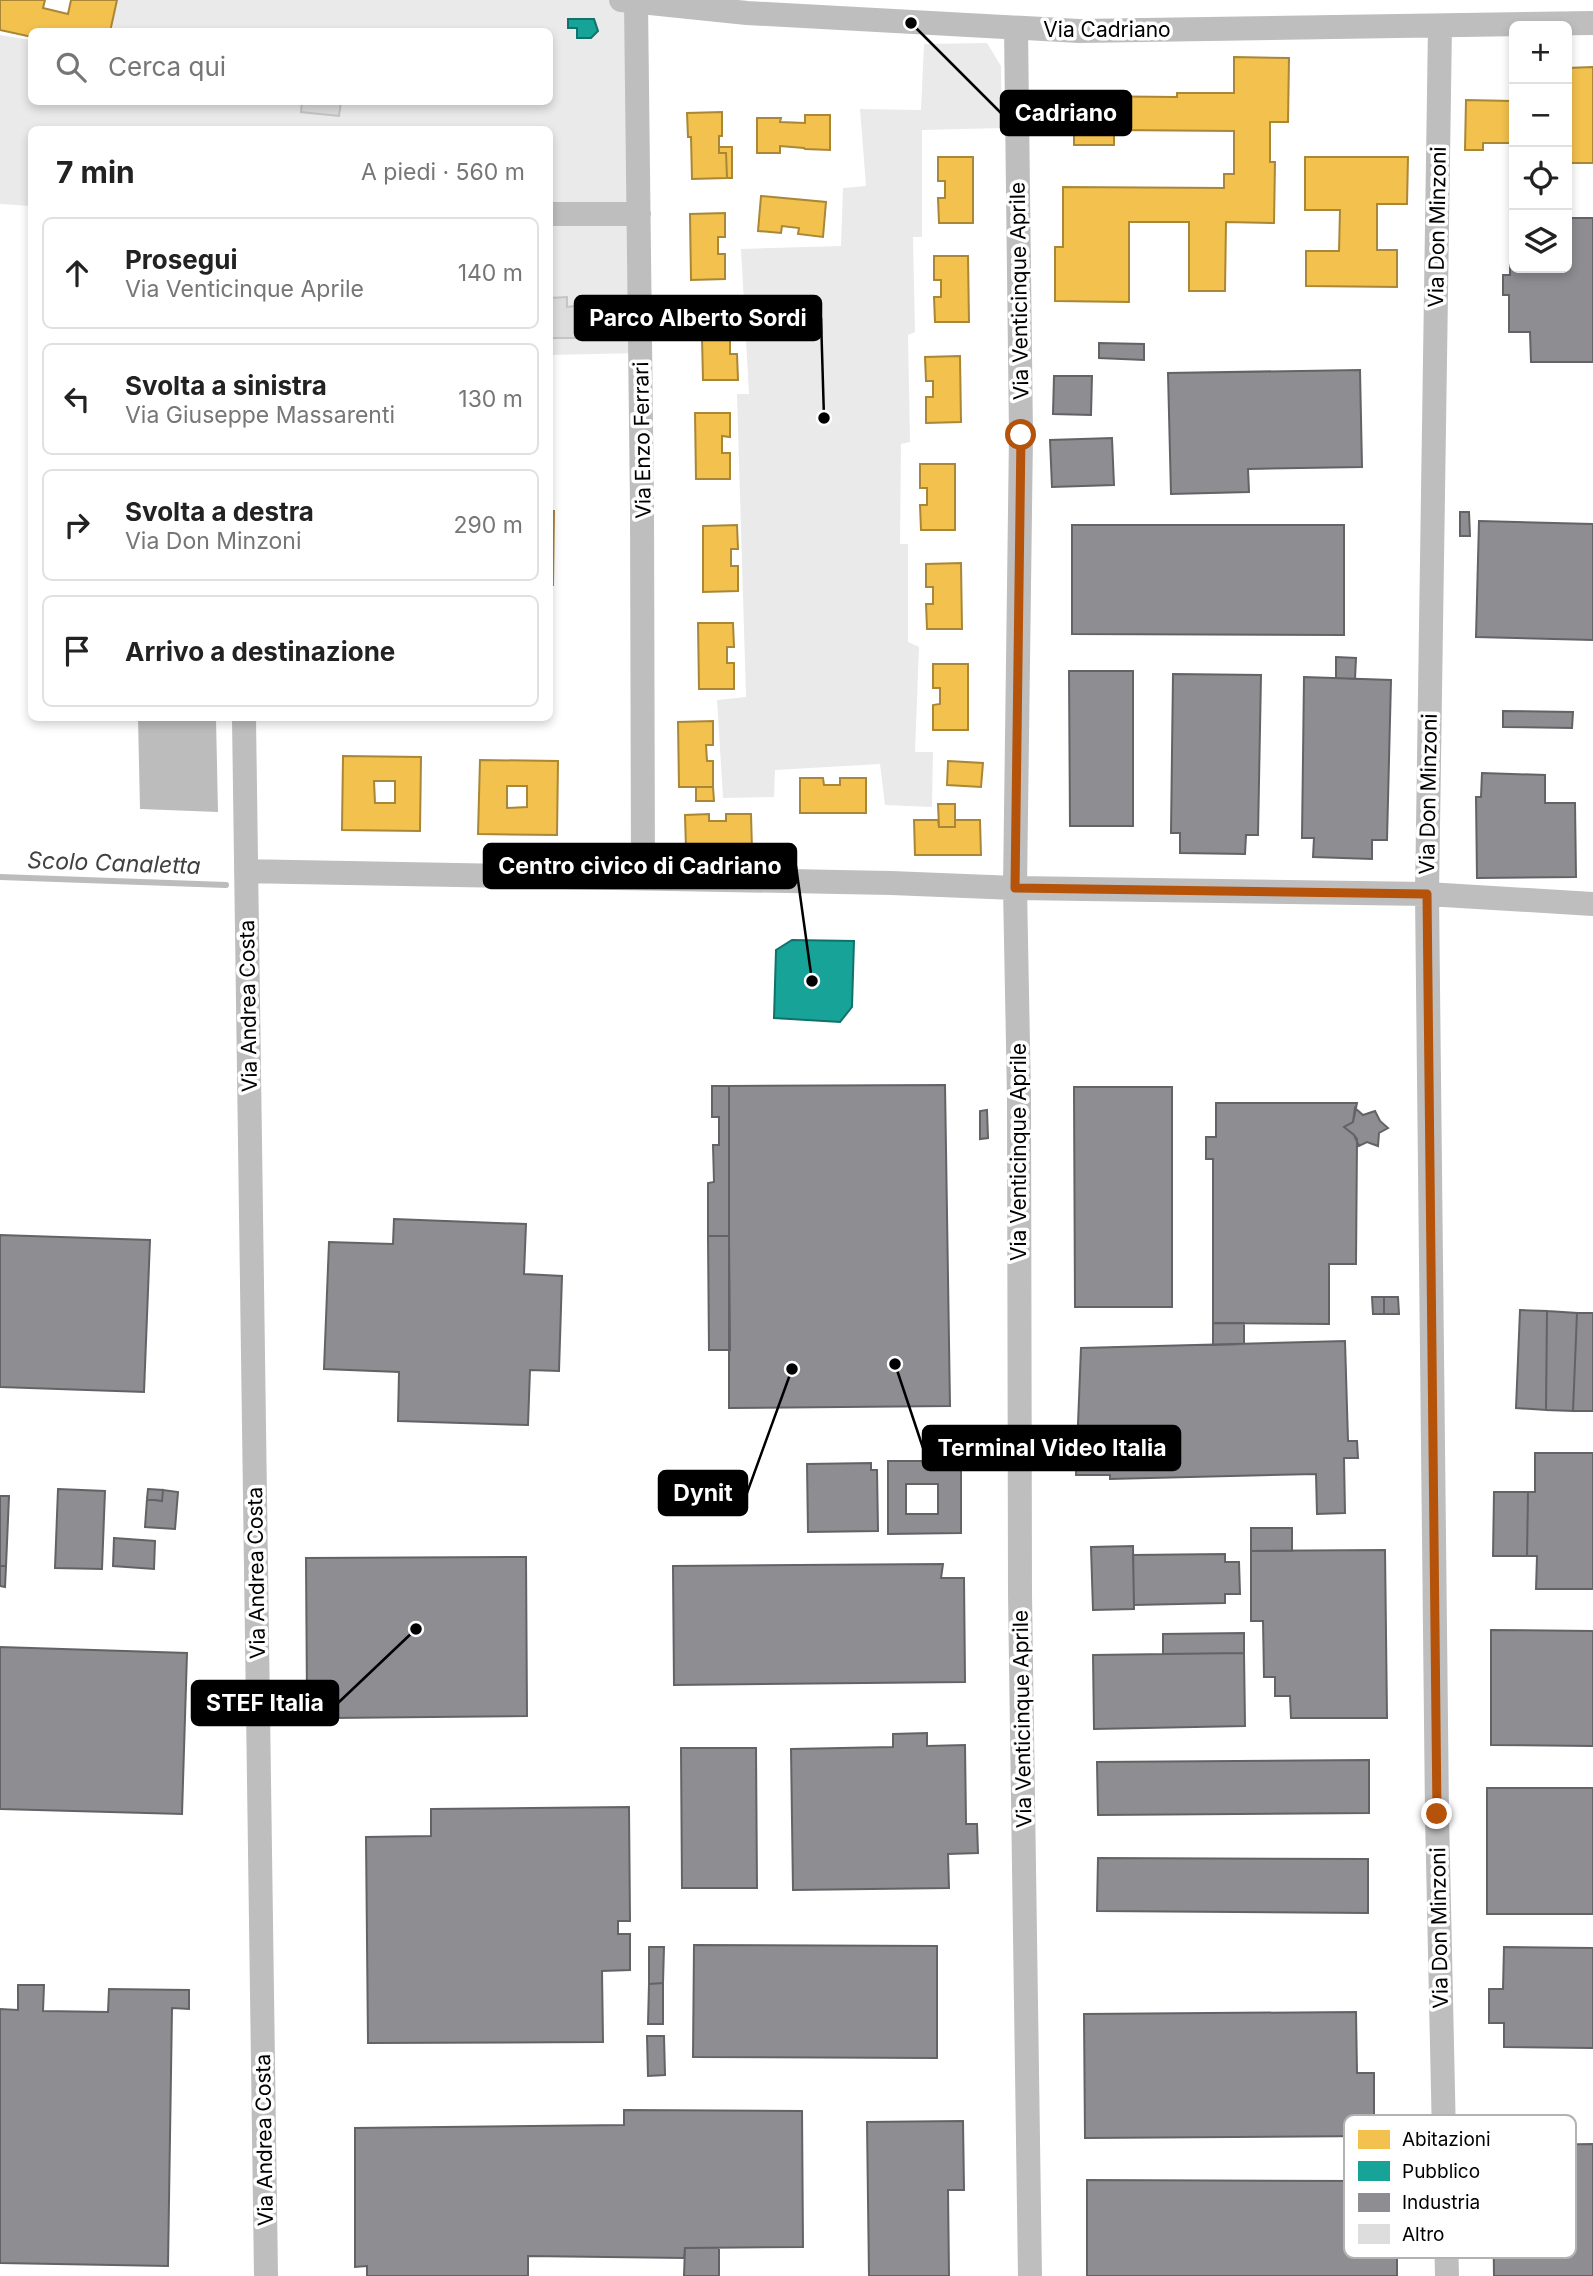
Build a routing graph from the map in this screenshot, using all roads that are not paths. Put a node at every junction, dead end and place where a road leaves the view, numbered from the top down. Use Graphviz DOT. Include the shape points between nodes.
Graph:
graph roads {
  1 [pos="640,2"];
  2 [pos="1593,23"];
  3 [pos="1440,26"];
  4 [pos="1016,28"];
  5 [pos="639,214"];
  6 [pos="553,215"];
  7 [pos="244,721"];
  8 [pos="246,871"];
  9 [pos="643,878"];
  10 [pos="1015,888"];
  11 [pos="1427,894"];
  12 [pos="1593,904"];
  13 [pos="1444,2115"];
  14 [pos="1447,2258"];
  15 [pos="266,2276"];
  16 [pos="1030,2276"];
  17 [pos="1447,2276"];
  1 -- 4 [label="street, Via Cadriano" via="747,13"];
  1 -- 5 [label="street, Via Enzo Ferrari"];
  2 -- 3 [label="street, Via Cadriano"];
  3 -- 4 [label="street, Via Cadriano" via="1079,32"];
  3 -- 11 [label="street, Via Don Minzoni"];
  4 -- 10 [label="street, Via Venticinque Aprile" via="1021,435"];
  5 -- 6 [label="street"];
  5 -- 9 [label="street, Via Enzo Ferrari"];
  7 -- 8 [label="street, Via Andrea Costa"];
  8 -- 9 [label="street"];
  8 -- 15 [label="street, Via Andrea Costa"];
  9 -- 10 [label="street"];
  10 -- 11 [label="street"];
  10 -- 16 [label="street, Via Venticinque Aprile"];
  11 -- 12 [label="street"];
  11 -- 13 [label="street, Via Don Minzoni"];
  14 -- 17 [label="street, Via Don Minzoni"];
}
